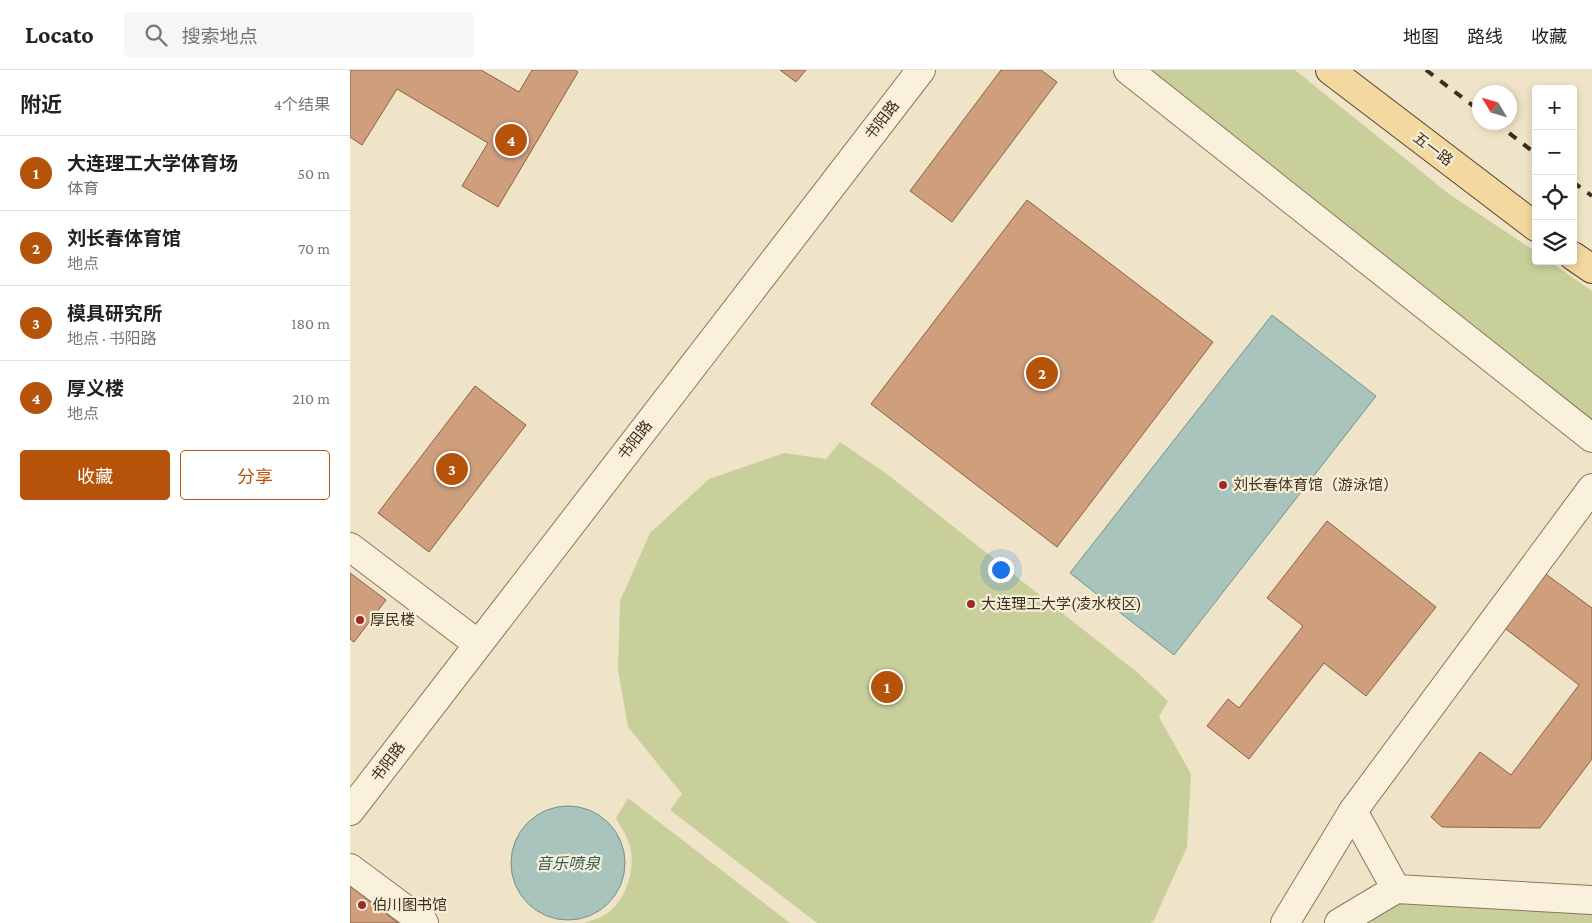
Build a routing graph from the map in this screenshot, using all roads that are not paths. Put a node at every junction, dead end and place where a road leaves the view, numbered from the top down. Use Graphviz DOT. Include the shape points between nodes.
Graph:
graph roads {
  1 [pos="920,70"];
  2 [pos="1128,70"];
  3 [pos="1330,70"];
  4 [pos="1532,225"];
  5 [pos="1577,259"];
  6 [pos="1592,269"];
  7 [pos="1592,438"];
  8 [pos="1592,488"];
  9 [pos="350,547"];
  10 [pos="478,644"];
  11 [pos="1353,811"];
  12 [pos="350,812"];
  13 [pos="350,868"];
  14 [pos="1396,889"];
  15 [pos="1592,900"];
  16 [pos="424,923"];
  17 [pos="1285,923"];
  18 [pos="1339,923"];
  1 -- 10 [label="street, 书阳路"];
  2 -- 7 [label="street"];
  3 -- 4 [label="main road, 五一路"];
  5 -- 6 [label="main road"];
  8 -- 11 [label="street"];
  9 -- 10 [label="street"];
  10 -- 12 [label="street, 书阳路"];
  11 -- 14 [label="street"];
  11 -- 17 [label="street"];
  13 -- 16 [label="street"];
  14 -- 15 [label="street"];
  14 -- 18 [label="street"];
}
